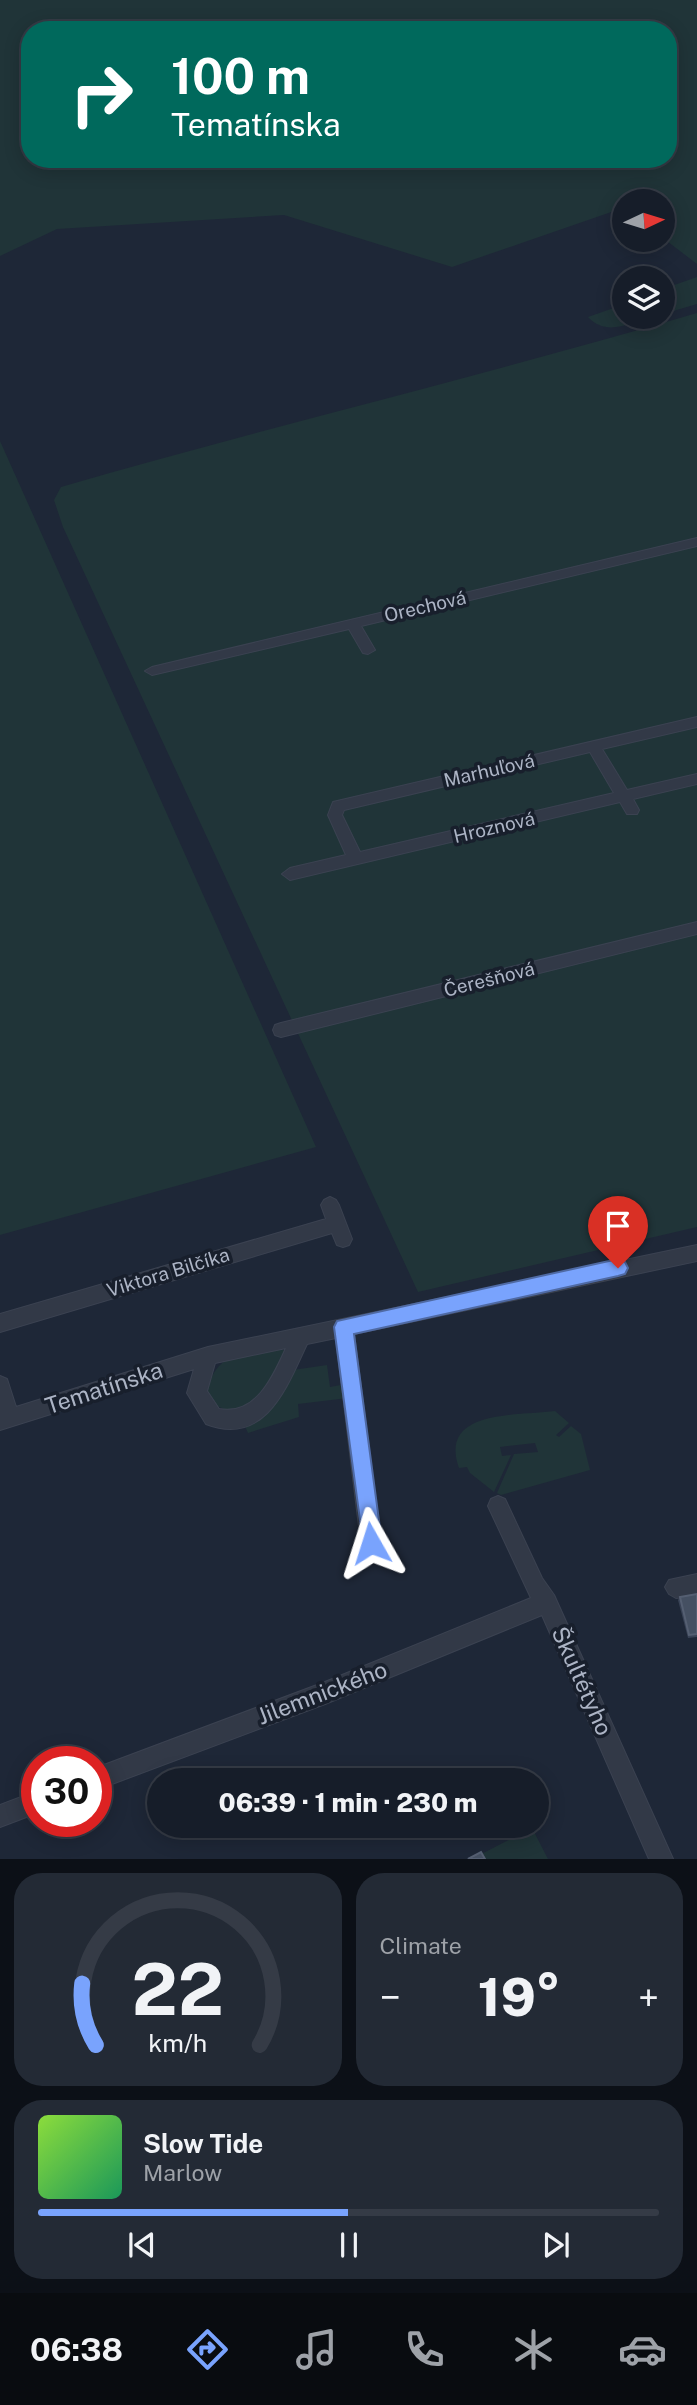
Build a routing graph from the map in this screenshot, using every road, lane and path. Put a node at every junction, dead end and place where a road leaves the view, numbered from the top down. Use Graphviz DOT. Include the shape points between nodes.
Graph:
graph roads {
  1 [pos="697,542"];
  2 [pos="353,623"];
  3 [pos="369,650"];
  4 [pos="152,671"];
  5 [pos="697,722"];
  6 [pos="593,746"];
  7 [pos="697,779"];
  8 [pos="628,803"];
  9 [pos="355,859"];
  10 [pos="290,874"];
  11 [pos="697,928"];
  12 [pos="281,1030"];
  13 [pos="330,1205"];
  14 [pos="697,1253"];
  15 [pos="0,1323"];
  16 [pos="344,1327"];
  17 [pos="302,1335"];
  18 [pos="208,1356"];
  19 [pos="0,1384"];
  20 [pos="5,1420"];
  21 [pos="498,1506"];
  22 [pos="371,1543"];
  23 [pos="547,1602"];
  24 [pos="112,1773"];
  25 [pos="21,1808"];
  26 [pos="0,1816"];
  27 [pos="661,1859"];
  1 -- 2 [label="street, Orechová"];
  2 -- 3 [label="street"];
  2 -- 4 [label="street, Orechová"];
  5 -- 6 [label="street, Marhuľová"];
  6 -- 8 [label="street"];
  6 -- 9 [label="street, Marhuľová" via="338,806 335,816"];
  7 -- 8 [label="street, Hroznová"];
  8 -- 9 [label="street, Hroznová"];
  9 -- 10 [label="street, Hroznová"];
  11 -- 12 [label="street, Čerešňová"];
  13 -- 15 [label="street, Viktora Bilčíka" via="340,1231"];
  14 -- 16 [label="street, Tematínska"];
  16 -- 17 [label="street, Tematínska"];
  16 -- 22 [label="street"];
  17 -- 18 [label="street, Tematínska"];
  17 -- 18 [label="street" via="273,1393 255,1413 234,1420 213,1417 197,1393"];
  18 -- 20 [label="street, Tematínska"];
  19 -- 20 [label="street"];
  21 -- 23 [label="street, Škultétyho"];
  23 -- 24 [label="street, Jilemnického" via="326,1693"];
  23 -- 27 [label="street, Škultétyho"];
  25 -- 26 [label="street"];
}
